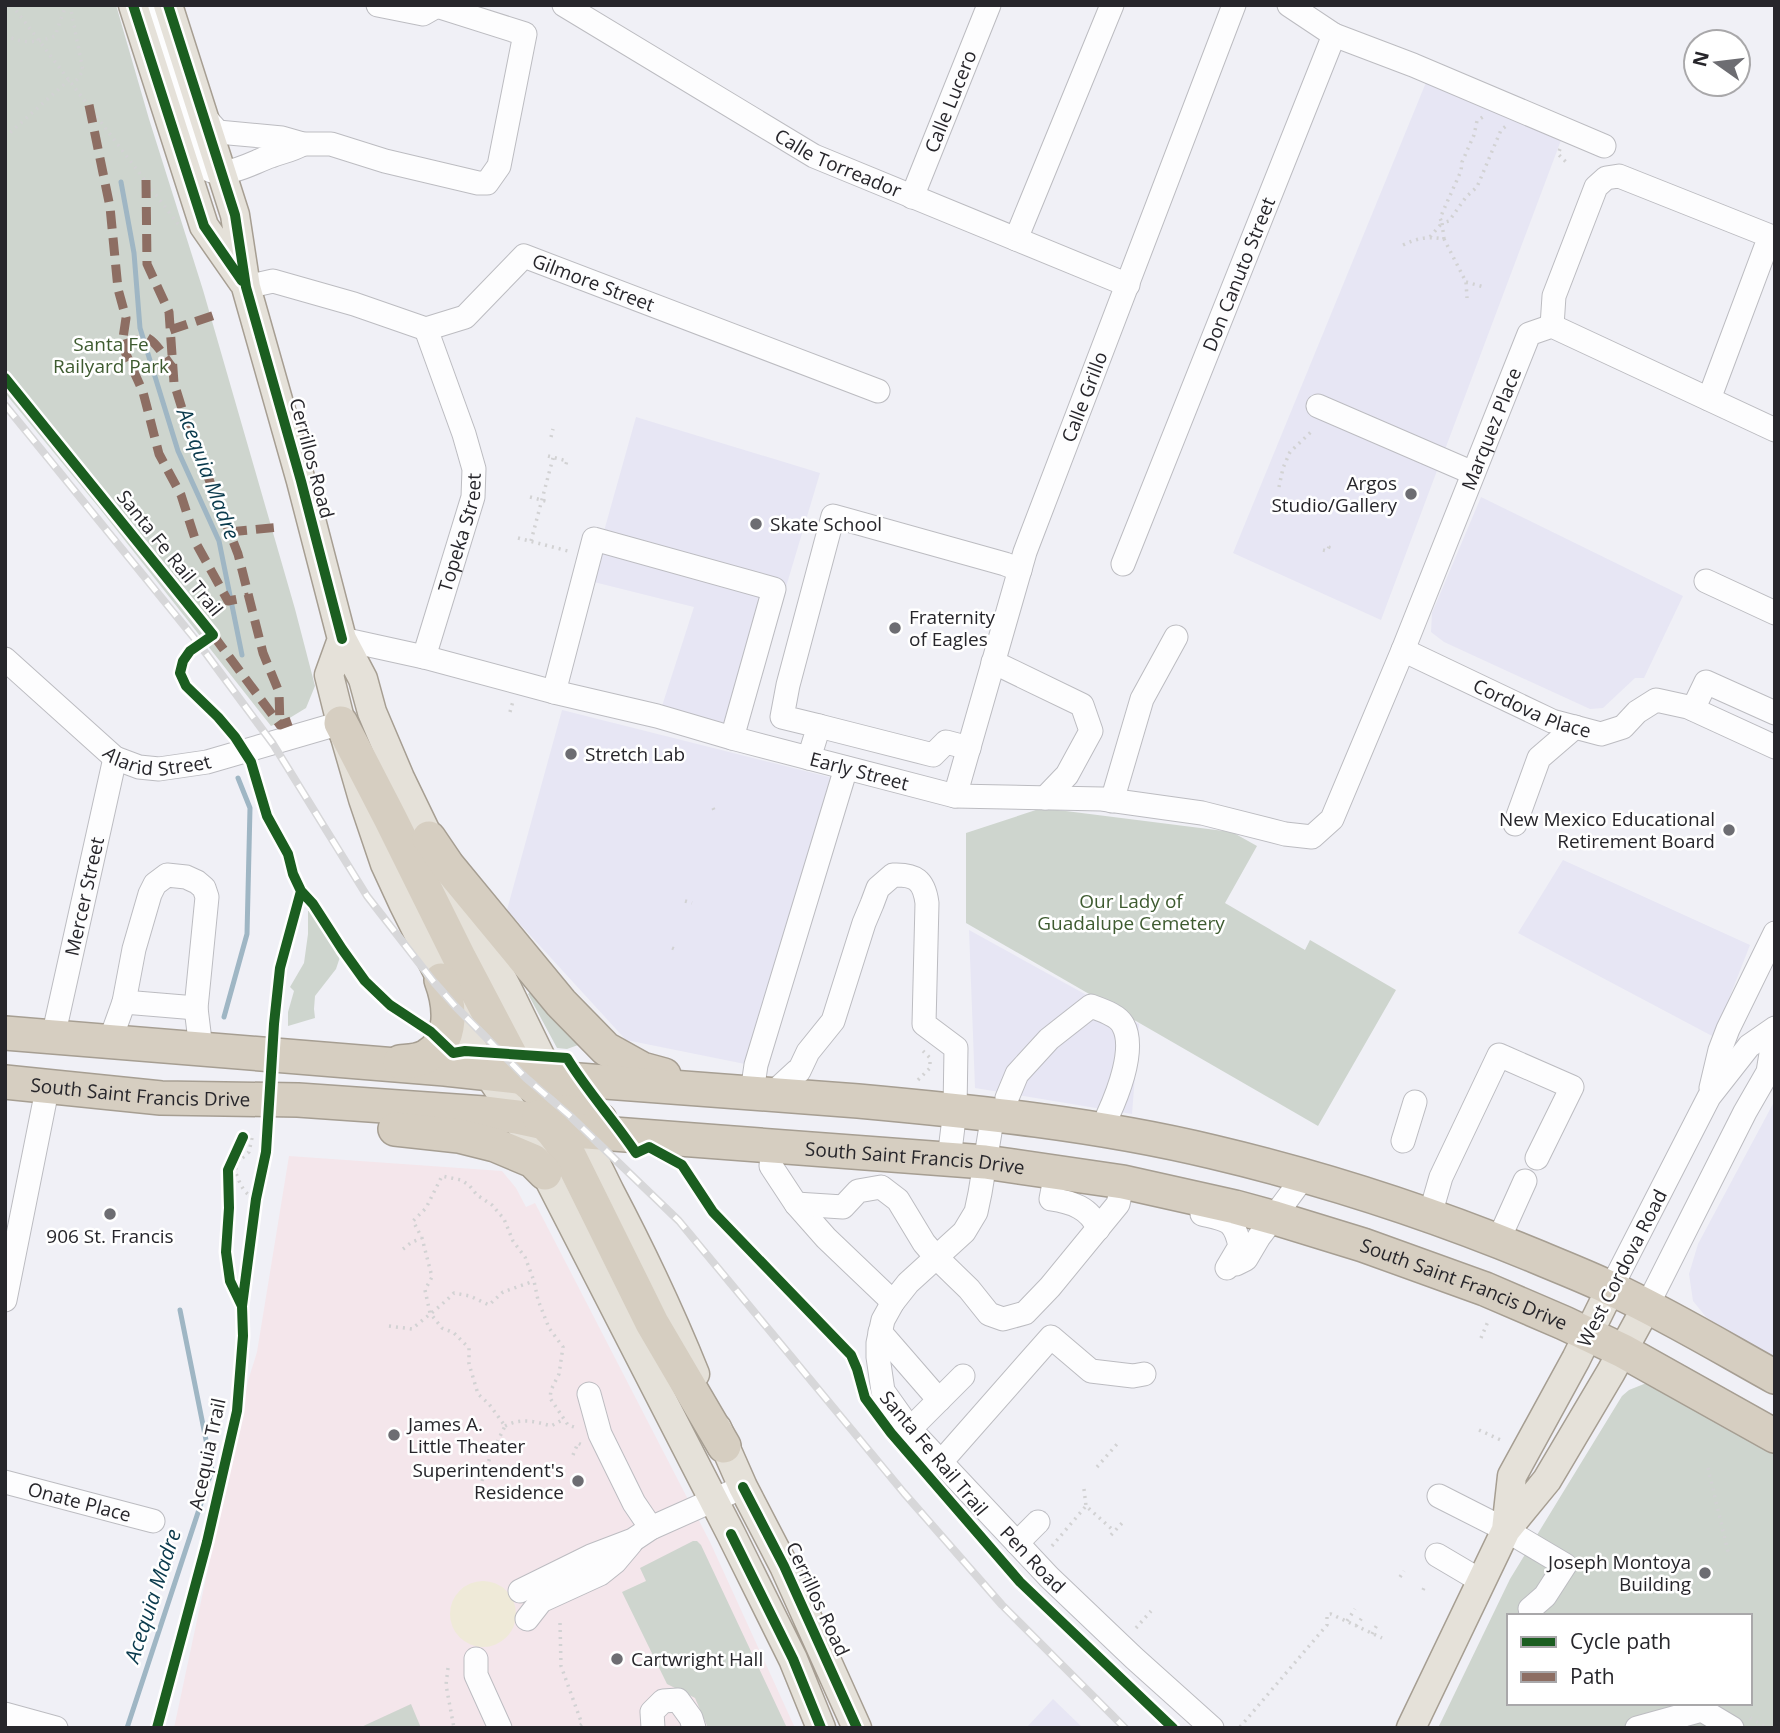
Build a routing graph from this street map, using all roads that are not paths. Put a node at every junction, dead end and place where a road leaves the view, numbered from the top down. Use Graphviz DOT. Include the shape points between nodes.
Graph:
graph roads {
  1 [pos="133,5"];
  2 [pos="139,5"];
  3 [pos="168,5"];
  4 [pos="378,5"];
  5 [pos="564,5"];
  6 [pos="989,5"];
  7 [pos="1112,5"];
  8 [pos="1234,5"];
  9 [pos="1289,5"];
  10 [pos="1334,35"];
  11 [pos="203,115"];
  12 [pos="303,144"];
  13 [pos="1604,146"];
  14 [pos="220,173"];
  15 [pos="912,197"];
  16 [pos="1016,239"];
  17 [pos="1128,285"];
  18 [pos="246,287"];
  19 [pos="1552,326"];
  20 [pos="426,329"];
  21 [pos="878,391"];
  22 [pos="1709,400"];
  23 [pos="1318,406"];
  24 [pos="1774,429"];
  25 [pos="1474,473"];
  26 [pos="1123,564"];
  27 [pos="1020,570"];
  28 [pos="1706,581"];
  29 [pos="1775,613"];
  30 [pos="1176,637"];
  31 [pos="342,639"];
  32 [pos="1403,650"];
  33 [pos="424,657"];
  34 [pos="5,659"];
  35 [pos="993,662"];
  36 [pos="554,692"];
  37 [pos="1693,709"];
  38 [pos="1775,713"];
  39 [pos="341,723"];
  40 [pos="819,726"];
  41 [pos="1575,727"];
  42 [pos="732,738"];
  43 [pos="1775,747"];
  44 [pos="969,748"];
  45 [pos="115,758"];
  46 [pos="809,758"];
  47 [pos="846,768"];
  48 [pos="1350,775"];
  49 [pos="955,796"];
  50 [pos="1045,797"];
  51 [pos="1112,800"];
  52 [pos="1515,824"];
  53 [pos="429,838"];
  54 [pos="1775,933"];
  55 [pos="441,980"];
  56 [pos="124,1002"];
  57 [pos="196,1008"];
  58 [pos="1775,1029"];
  59 [pos="5,1033"];
  60 [pos="53,1037"];
  61 [pos="110,1041"];
  62 [pos="201,1049"];
  63 [pos="398,1066"];
  64 [pos="5,1082"];
  65 [pos="48,1085"];
  66 [pos="762,1093"];
  67 [pos="1709,1097"];
  68 [pos="161,1098"];
  69 [pos="534,1101"];
  70 [pos="1415,1102"];
  71 [pos="1000,1106"];
  72 [pos="955,1110"];
  73 [pos="1108,1115"];
  74 [pos="1404,1141"];
  75 [pos="773,1145"];
  76 [pos="1537,1158"];
  77 [pos="949,1159"];
  78 [pos="985,1162"];
  79 [pos="545,1173"];
  80 [pos="1305,1175"];
  81 [pos="1525,1181"];
  82 [pos="1122,1182"];
  83 [pos="1054,1186"];
  84 [pos="1164,1191"];
  85 [pos="796,1204"];
  86 [pos="1430,1215"];
  87 [pos="1275,1218"];
  88 [pos="1098,1229"];
  89 [pos="1498,1241"];
  90 [pos="936,1257"];
  91 [pos="1611,1288"];
  92 [pos="5,1300"];
  93 [pos="892,1302"];
  94 [pos="1647,1306"];
  95 [pos="880,1332"];
  96 [pos="1589,1335"];
  97 [pos="1623,1351"];
  98 [pos="1144,1374"];
  99 [pos="963,1376"];
  100 [pos="1775,1377"];
  101 [pos="589,1394"];
  102 [pos="939,1400"];
  103 [pos="910,1429"];
  104 [pos="1775,1436"];
  105 [pos="724,1446"];
  106 [pos="941,1462"];
  107 [pos="5,1482"];
  108 [pos="743,1487"];
  109 [pos="1439,1496"];
  110 [pos="713,1499"];
  111 [pos="153,1521"];
  112 [pos="1038,1521"];
  113 [pos="1506,1530"];
  114 [pos="642,1534"];
  115 [pos="1017,1543"];
  116 [pos="1437,1555"];
  117 [pos="1481,1581"];
  118 [pos="520,1591"];
  119 [pos="1530,1609"];
  120 [pos="527,1619"];
  121 [pos="475,1659"];
  122 [pos="5,1714"];
  123 [pos="56,1728"];
  124 [pos="500,1728"];
  125 [pos="653,1728"];
  126 [pos="694,1728"];
  127 [pos="821,1728"];
  128 [pos="857,1728"];
  129 [pos="1212,1728"];
  130 [pos="1411,1728"];
  131 [pos="1637,1728"];
  132 [pos="1732,1728"];
  1 -- 18 [label="main road, Cerrillos Road" via="204,226"];
  2 -- 14 [label="street" via="154,25 199,162"];
  3 -- 11 [label="main road, Cerrillos Road"];
  4 -- 12 [label="street" via="423,14 437,6 525,34 499,166 487,183 478,183 331,145"];
  5 -- 15 [label="street, Calle Torreador" via="814,156"];
  6 -- 15 [label="street, Calle Lucero"];
  7 -- 16 [label="street"];
  8 -- 17 [label="street, Calle Grillo"];
  9 -- 10 [label="street"];
  10 -- 13 [label="street"];
  10 -- 26 [label="street, Don Canuto Street"];
  11 -- 12 [label="street" via="219,132"];
  11 -- 14 [label="main road, Cerrillos Road"];
  12 -- 14 [label="street"];
  14 -- 18 [label="main road, Cerrillos Road" via="235,215"];
  15 -- 16 [label="street, Calle Torreador"];
  16 -- 17 [label="street, Calle Torreador"];
  17 -- 27 [label="street, Calle Grillo"];
  18 -- 20 [label="street" via="273,281"];
  18 -- 31 [label="main road, Cerrillos Road"];
  19 -- 22 [label="street"];
  19 -- 22 [label="street" via="1554,296 1596,187 1605,178 1619,176 1770,236"];
  19 -- 25 [label="street, Marquez Place" via="1529,334"];
  20 -- 21 [label="street, Gilmore Street" via="465,317 524,256"];
  20 -- 33 [label="street, Topeka Street" via="474,469 473,497"];
  22 -- 24 [label="street"];
  23 -- 25 [label="street"];
  25 -- 32 [label="street, Marquez Place"];
  27 -- 35 [label="street, Calle Grillo"];
  27 -- 40 [label="street" via="833,516 782,717"];
  28 -- 29 [label="street"];
  30 -- 51 [label="street" via="1142,699"];
  31 -- 33 [label="street, Early Street"];
  31 -- 39 [label="main road, Cerrillos Road" via="329,675"];
  31 -- 53 [label="main road, Cerrillos Road"];
  32 -- 41 [label="street, Cordova Place" via="1552,721"];
  32 -- 48 [label="street, Marquez Place"];
  33 -- 36 [label="street, Early Street"];
  34 -- 45 [label="street, Alarid Street"];
  35 -- 44 [label="street, Calle Grillo"];
  35 -- 50 [label="street" via="1082,705 1091,732 1067,775"];
  36 -- 42 [label="street, Early Street"];
  36 -- 42 [label="street" via="594,539 774,589"];
  37 -- 38 [label="street" via="1706,682"];
  37 -- 41 [label="street, Cordova Place" via="1656,700 1623,727 1601,734"];
  37 -- 43 [label="street, Cordova Place"];
  39 -- 45 [label="street, Alarid Street" via="178,768 139,767"];
  39 -- 55 [label="main road, Cerrillos Road" via="386,864"];
  39 -- 69 [label="highway"];
  40 -- 44 [label="street" via="933,755 946,742"];
  40 -- 46 [label="street"];
  41 -- 52 [label="street" via="1539,758"];
  42 -- 46 [label="street, Early Street"];
  44 -- 49 [label="street, Calle Grillo"];
  45 -- 60 [label="street, Mercer Street"];
  46 -- 47 [label="street, Early Street"];
  47 -- 49 [label="street, Early Street"];
  47 -- 66 [label="street" via="756,1065"];
  48 -- 51 [label="street, Early Street" via="1332,819 1312,837 1202,813"];
  49 -- 50 [label="street, Early Street"];
  50 -- 51 [label="street, Early Street"];
  53 -- 66 [label="highway" via="561,1003 606,1049 642,1069"];
  53 -- 69 [label="main road, Cerrillos Road" via="507,988"];
  54 -- 67 [label="street" via="1728,1029"];
  55 -- 63 [label="highway" via="448,997 449,1022 441,1041 427,1056"];
  55 -- 69 [label="main road, Cerrillos Road"];
  56 -- 57 [label="street"];
  56 -- 57 [label="street" via="150,894 167,875 197,882 207,897"];
  56 -- 61 [label="street"];
  57 -- 62 [label="street"];
  58 -- 67 [label="street, West Cordova Road" via="1749,1046"];
  58 -- 94 [label="street, West Cordova Road" via="1768,1072"];
  59 -- 60 [label="highway, South Saint Francis Drive"];
  60 -- 61 [label="highway, South Saint Francis Drive"];
  61 -- 62 [label="highway, South Saint Francis Drive"];
  62 -- 63 [label="highway, South Saint Francis Drive"];
  63 -- 69 [label="highway, South Saint Francis Drive" via="462,1070"];
  64 -- 65 [label="highway, South Saint Francis Drive"];
  65 -- 68 [label="highway, South Saint Francis Drive"];
  65 -- 92 [label="street"];
  66 -- 69 [label="highway, South Saint Francis Drive"];
  66 -- 72 [label="highway, South Saint Francis Drive"];
  66 -- 72 [label="street" via="799,1071 833,1021 878,888 893,874 907,874 920,882 926,893 924,1024 956,1048"];
  67 -- 91 [label="street, West Cordova Road"];
  68 -- 69 [label="highway, South Saint Francis Drive"];
  68 -- 79 [label="highway" via="221,1114 459,1136 523,1156"];
  69 -- 75 [label="highway, South Saint Francis Drive" via="661,1137"];
  69 -- 79 [label="main road, Cerrillos Road"];
  69 -- 105 [label="highway" via="567,1151 652,1323"];
  70 -- 74 [label="street"];
  71 -- 72 [label="highway, South Saint Francis Drive"];
  71 -- 73 [label="street, Pen Road" via="1017,1074 1049,1039 1091,1006 1123,1024 1128,1044 1121,1085"];
  71 -- 78 [label="street, Pen Road"];
  71 -- 80 [label="highway, South Saint Francis Drive"];
  72 -- 77 [label="street"];
  75 -- 77 [label="highway, South Saint Francis Drive"];
  75 -- 85 [label="street" via="771,1166"];
  76 -- 86 [label="street" via="1572,1087 1499,1055 1441,1177"];
  77 -- 78 [label="highway, South Saint Francis Drive"];
  78 -- 83 [label="highway, South Saint Francis Drive"];
  78 -- 90 [label="street, Pen Road" via="975,1212 964,1231"];
  79 -- 110 [label="main road, Cerrillos Road"];
  80 -- 86 [label="highway, South Saint Francis Drive"];
  80 -- 87 [label="street"];
  81 -- 89 [label="street"];
  82 -- 83 [label="highway, South Saint Francis Drive"];
  82 -- 84 [label="highway, South Saint Francis Drive"];
  82 -- 88 [label="street" via="1118,1204"];
  83 -- 88 [label="street" via="1084,1210"];
  84 -- 87 [label="highway, South Saint Francis Drive"];
  84 -- 87 [label="street" via="1179,1206 1221,1219 1235,1229 1240,1247 1227,1268 1246,1259"];
  85 -- 90 [label="street" via="843,1207 859,1191 881,1187 898,1200"];
  85 -- 93 [label="street"];
  86 -- 89 [label="highway, South Saint Francis Drive"];
  87 -- 96 [label="highway, South Saint Francis Drive" via="1437,1271"];
  88 -- 90 [label="street" via="1025,1313 1003,1319 989,1314"];
  89 -- 91 [label="highway, South Saint Francis Drive"];
  90 -- 93 [label="street, Pen Road"];
  91 -- 94 [label="highway, South Saint Francis Drive"];
  91 -- 96 [label="main road, West Cordova Road"];
  93 -- 95 [label="street, Pen Road"];
  94 -- 97 [label="main road, West Cordova Road"];
  94 -- 100 [label="highway, South Saint Francis Drive"];
  95 -- 102 [label="street"];
  95 -- 103 [label="street, Pen Road" via="883,1391"];
  96 -- 97 [label="highway, South Saint Francis Drive"];
  96 -- 113 [label="main road, West Cordova Road" via="1513,1476"];
  97 -- 104 [label="highway, South Saint Francis Drive"];
  97 -- 113 [label="main road, West Cordova Road" via="1547,1480"];
  98 -- 106 [label="street" via="1091,1371 1051,1336"];
  99 -- 102 [label="street"];
  101 -- 114 [label="street" via="600,1434 634,1503"];
  102 -- 103 [label="street"];
  103 -- 106 [label="street, Pen Road"];
  105 -- 108 [label="main road, Cerrillos Road"];
  106 -- 115 [label="street, Pen Road"];
  107 -- 111 [label="street, Onate Place"];
  108 -- 110 [label="street"];
  108 -- 128 [label="main road, Cerrillos Road"];
  109 -- 113 [label="street"];
  110 -- 114 [label="street"];
  110 -- 127 [label="main road, Cerrillos Road" via="793,1659"];
  112 -- 115 [label="street"];
  113 -- 117 [label="main road, West Cordova Road"];
  113 -- 119 [label="street" via="1565,1565 1545,1596"];
  114 -- 118 [label="street"];
  114 -- 120 [label="street" via="600,1574 541,1601"];
  115 -- 129 [label="street, Pen Road"];
  116 -- 117 [label="street"];
  117 -- 130 [label="main road, West Cordova Road"];
  121 -- 124 [label="street" via="476,1675"];
  122 -- 123 [label="street"];
  125 -- 126 [label="street" via="652,1712 663,1701 678,1700"];
  131 -- 132 [label="street" via="1702,1710"];
}
